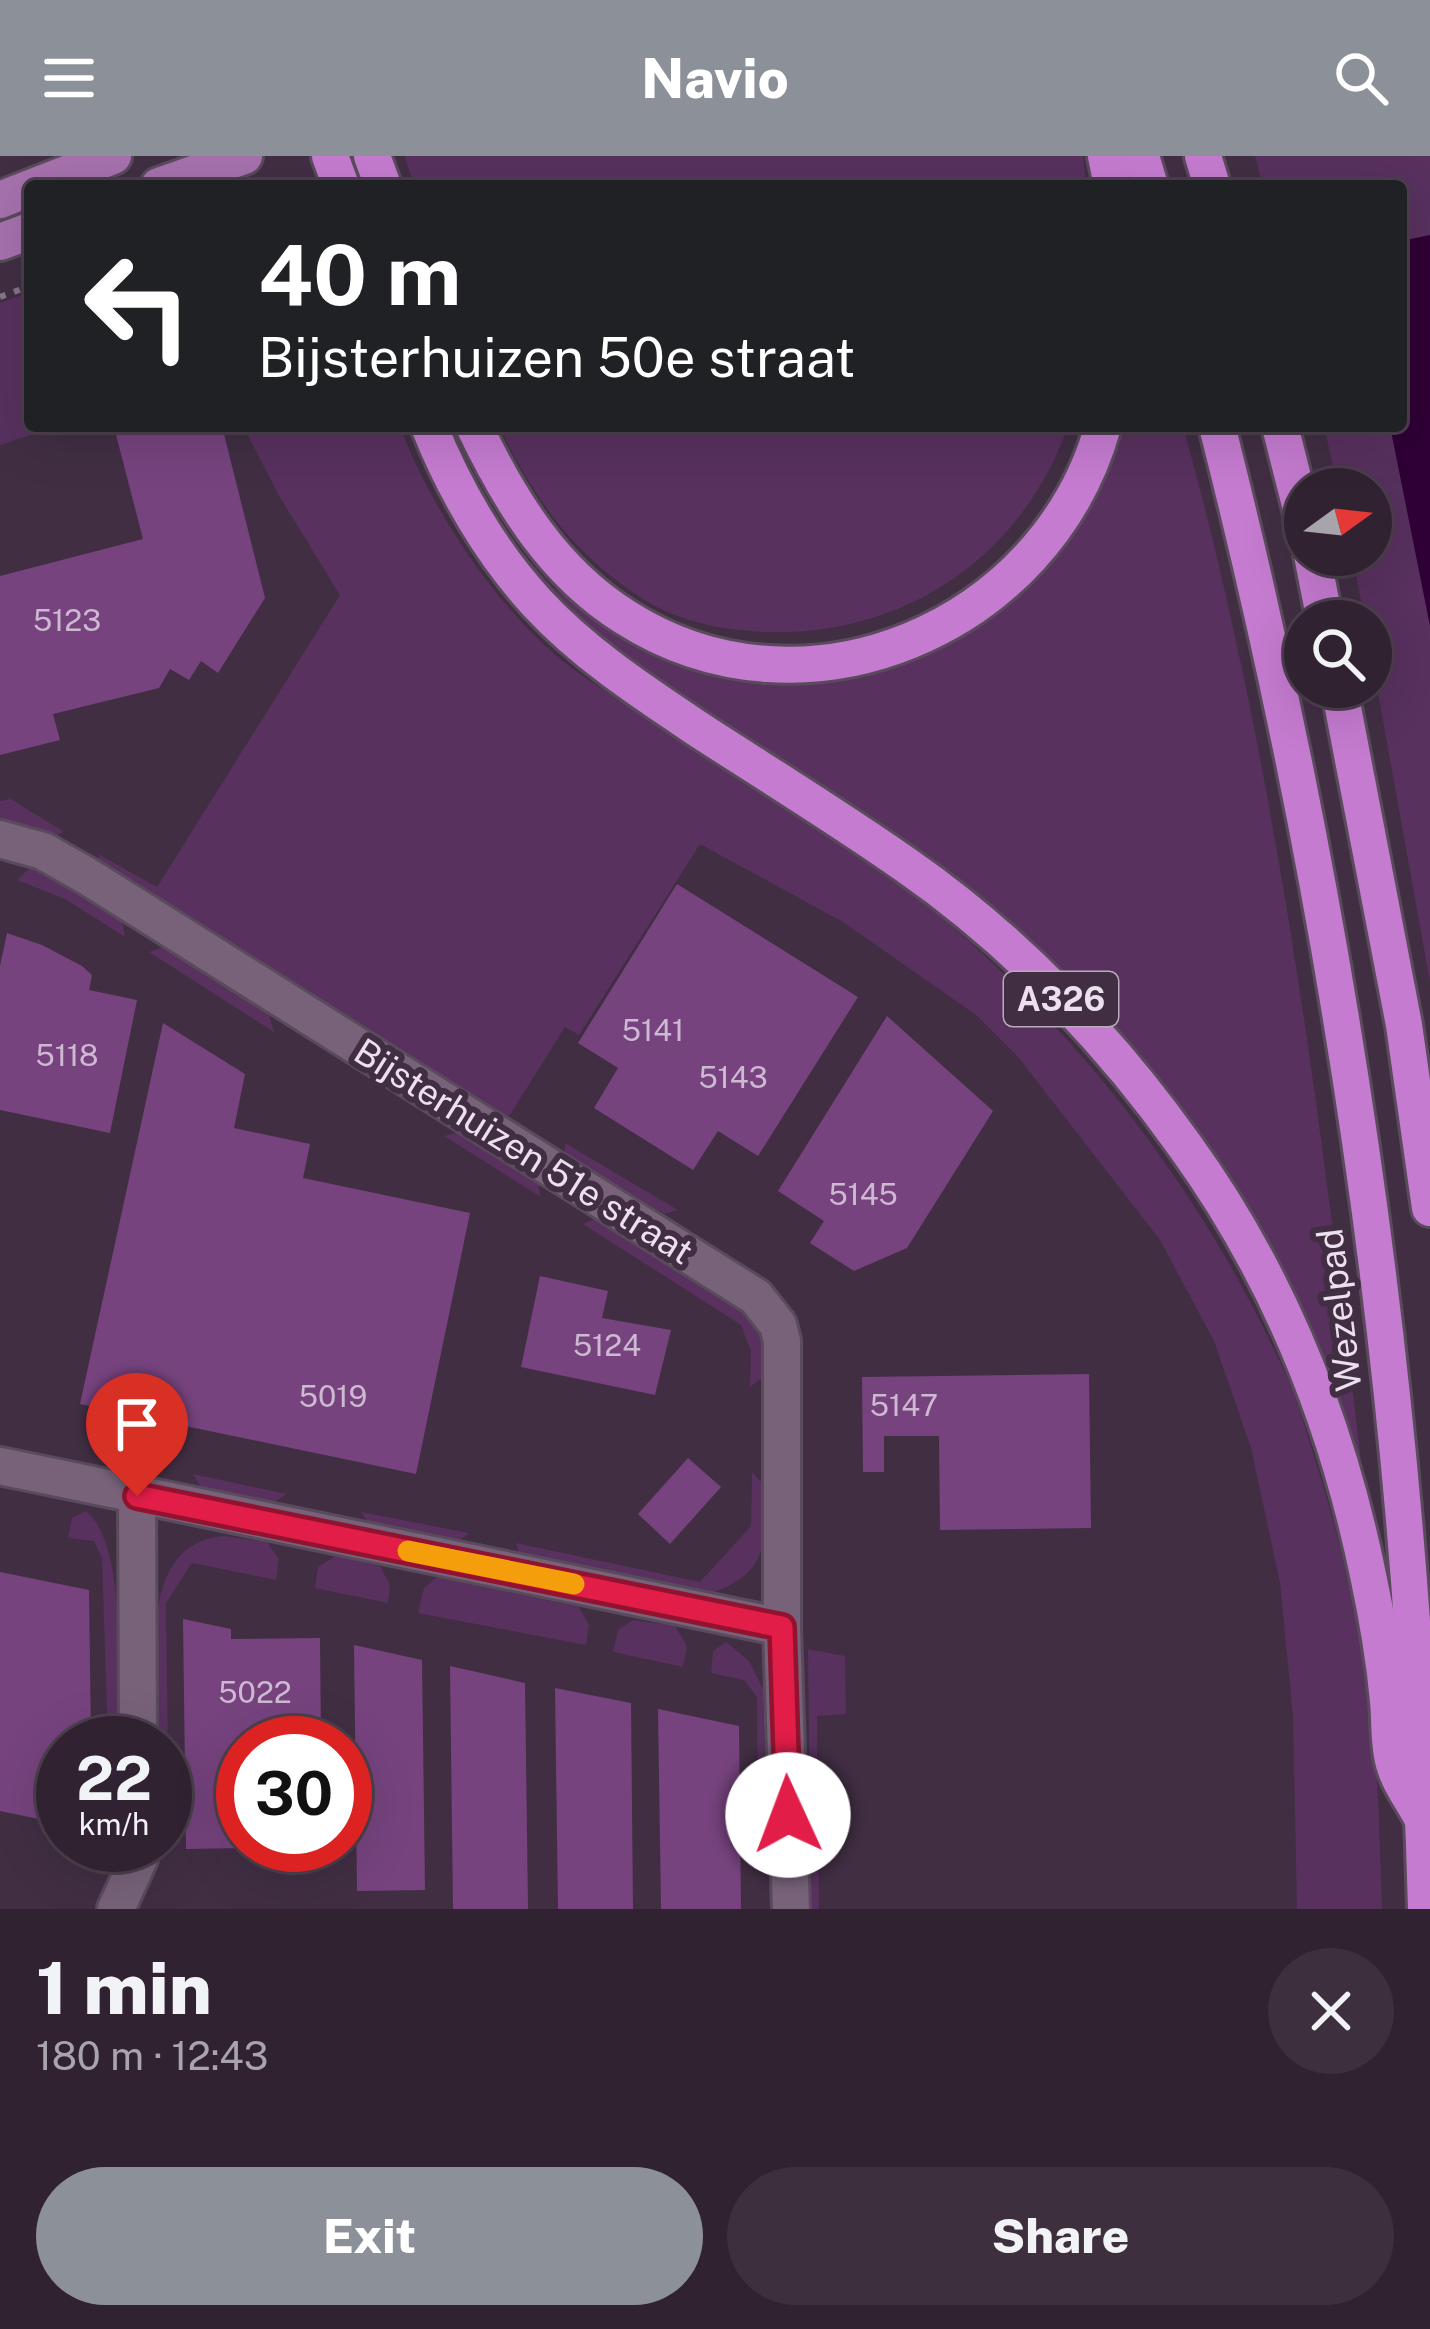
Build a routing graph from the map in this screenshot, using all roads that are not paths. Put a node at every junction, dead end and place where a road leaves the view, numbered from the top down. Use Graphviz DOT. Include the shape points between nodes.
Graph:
graph roads {
  1 [pos="113,156"];
  2 [pos="244,156"];
  3 [pos="51,180"];
  4 [pos="175,180"];
  5 [pos="432,432"];
  6 [pos="477,432"];
  7 [pos="1101,432"];
  8 [pos="1218,432"];
  9 [pos="1282,432"];
  10 [pos="1291,468"];
  11 [pos="1343,708"];
  12 [pos="0,839"];
  13 [pos="1430,1208"];
  14 [pos="0,1466"];
  15 [pos="137,1496"];
  16 [pos="782,1627"];
  17 [pos="138,1716"];
  18 [pos="1424,1820"];
  19 [pos="131,1872"];
  20 [pos="116,1909"];
  21 [pos="791,1909"];
  22 [pos="1426,1909"];
  1 -- 3 [label="main road"];
  2 -- 4 [label="main road"];
  5 -- 18 [label="highway, A326" via="500,556 584,647 963,910 1076,1013 1186,1146 1271,1283 1336,1439 1381,1636 1394,1763"];
  6 -- 7 [label="highway" via="535,533 626,617 676,644 730,658 826,663 920,637 1009,583 1076,492"];
  8 -- 18 [label="highway, Wezelpad / A326" via="1293,758 1361,1157 1389,1358"];
  9 -- 10 [label="highway"];
  11 -- 13 [label="highway"];
  12 -- 16 [label="street, Bijsterhuizen 51e straat" via="43,850 87,876 757,1298 782,1341"];
  14 -- 15 [label="street"];
  15 -- 16 [label="street"];
  15 -- 17 [label="street"];
  16 -- 21 [label="street, Bijsterhuizen 51e straat"];
  18 -- 22 [label="highway, Wezelpad / A326"];
  19 -- 20 [label="street"];
}
